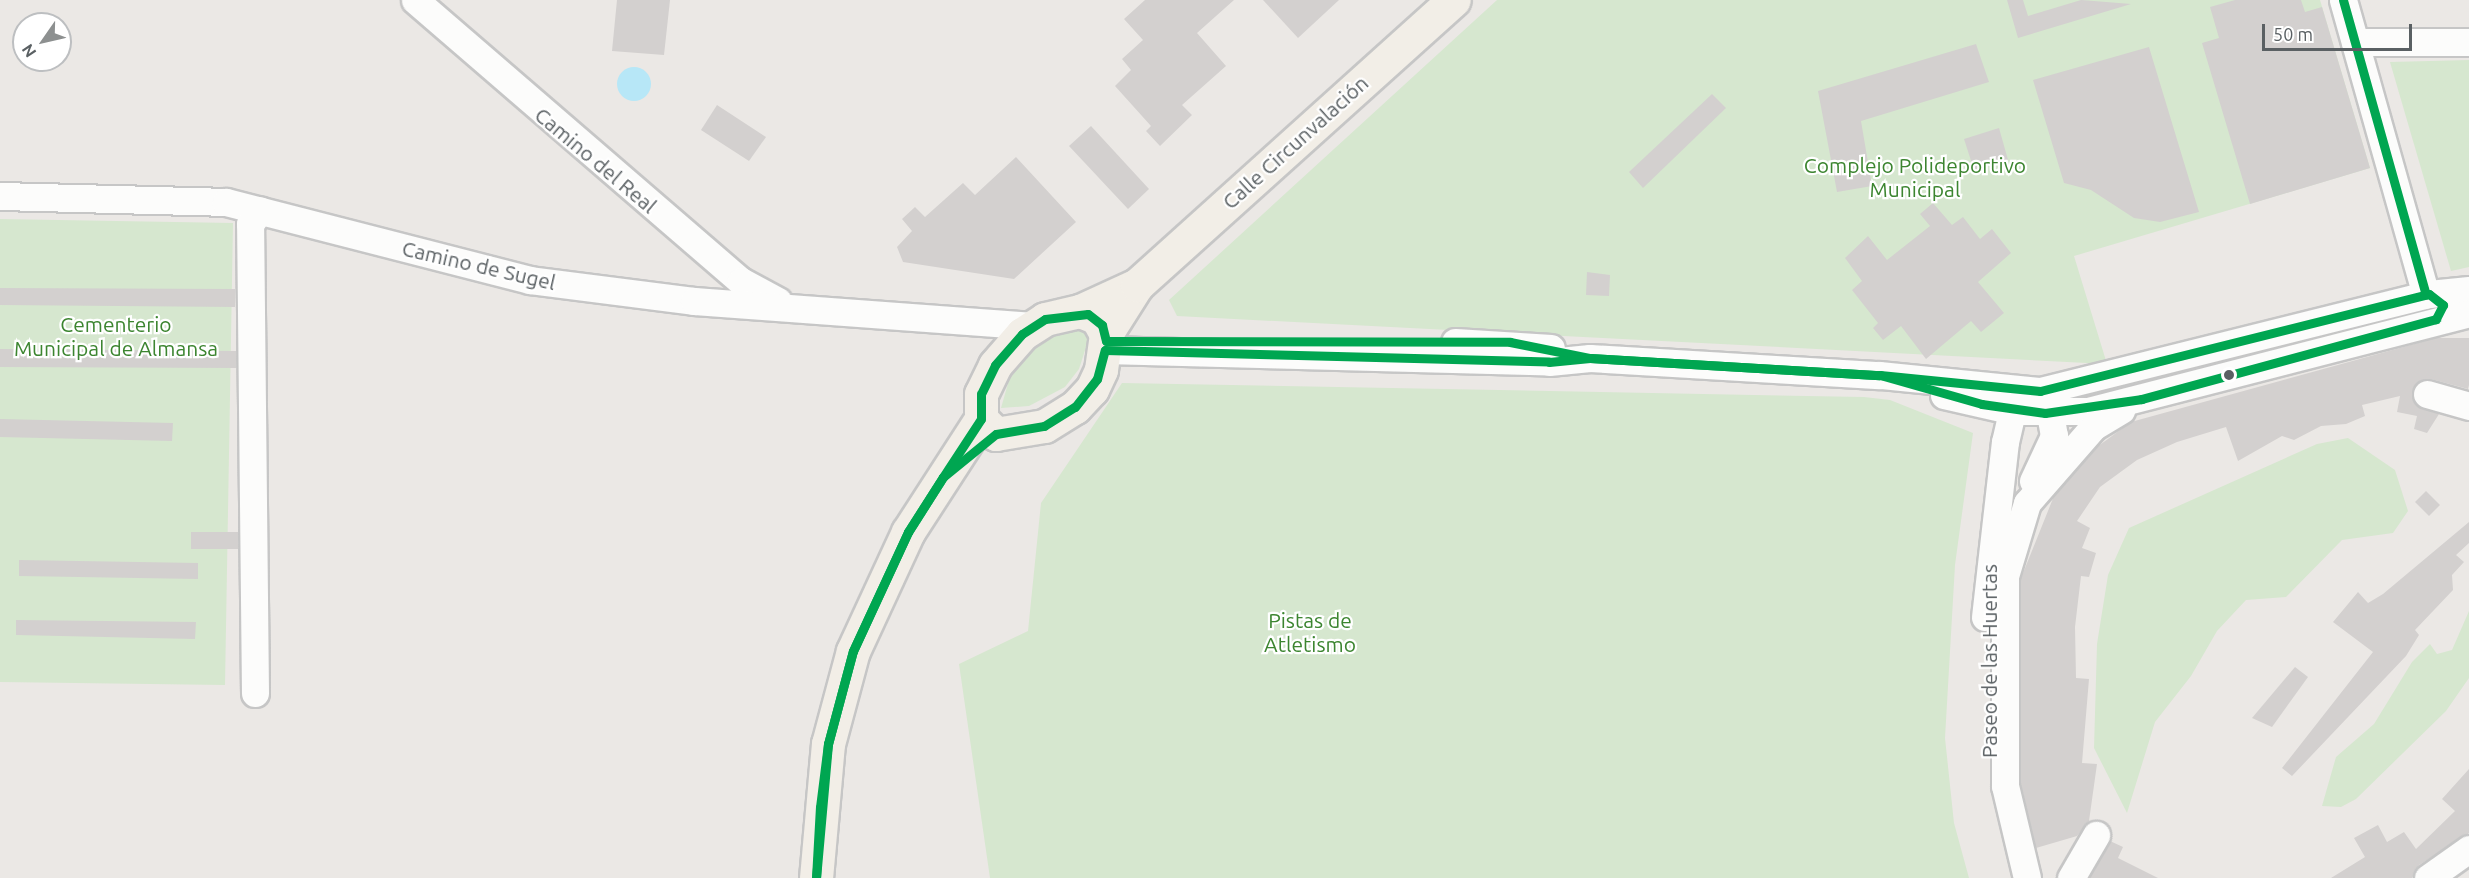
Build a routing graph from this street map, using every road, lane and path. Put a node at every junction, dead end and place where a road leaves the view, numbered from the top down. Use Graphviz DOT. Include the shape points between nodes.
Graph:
graph roads {
  1 [pos="415,0"];
  2 [pos="1453,0"];
  3 [pos="2343,0"];
  4 [pos="2355,42"];
  5 [pos="2469,42"];
  6 [pos="0,196"];
  7 [pos="260,210"];
  8 [pos="1137,285"];
  9 [pos="2469,290"];
  10 [pos="788,306"];
  11 [pos="2431,307"];
  12 [pos="1080,311"];
  13 [pos="2469,313"];
  14 [pos="1033,326"];
  15 [pos="1105,341"];
  16 [pos="1881,375"];
  17 [pos="1930,392"];
  18 [pos="2427,394"];
  19 [pos="2142,399"];
  20 [pos="2469,406"];
  21 [pos="2036,407"];
  22 [pos="988,427"];
  23 [pos="2005,442"];
  24 [pos="2027,503"];
  25 [pos="255,693"];
  26 [pos="2096,835"];
  27 [pos="2469,849"];
  28 [pos="816,878"];
  29 [pos="2010,878"];
  30 [pos="2027,878"];
  31 [pos="2071,878"];
  32 [pos="2428,878"];
  1 -- 10 [label="street, Camino del Real" via="741,281"];
  2 -- 8 [label="main road, Calle Circunvalación"];
  3 -- 4 [label="street"];
  4 -- 5 [label="street"];
  4 -- 11 [label="street"];
  6 -- 7 [label="street, Camino de Sugel" via="226,202"];
  7 -- 10 [label="street, Camino de Sugel" via="530,280"];
  7 -- 25 [label="street" via="250,224"];
  8 -- 12 [label="main road"];
  8 -- 15 [label="main road"];
  9 -- 11 [label="street"];
  10 -- 14 [label="street, Camino de Sugel" via="997,327"];
  11 -- 13 [label="street"];
  11 -- 19 [label="street"];
  11 -- 21 [label="street"];
  12 -- 14 [label="main road"];
  12 -- 15 [label="main road" via="1097,318"];
  14 -- 22 [label="main road" via="995,366 981,394"];
  15 -- 16 [label="street" via="1549,362 1590,358"];
  15 -- 22 [label="main road" via="1097,379 1076,407 1044,426"];
  16 -- 17 [label="street"];
  16 -- 21 [label="street"];
  17 -- 21 [label="street"];
  17 -- 23 [label="street" via="1968,410"];
  18 -- 20 [label="street"];
  19 -- 21 [label="street"];
  19 -- 24 [label="street, Paseo de las Huertas" via="2093,427"];
  21 -- 23 [label="street, Paseo de las Huertas"];
  21 -- 24 [label="street, Paseo de las Huertas" via="2054,436"];
  22 -- 28 [label="main road" via="943,477 897,553 853,651 828,744"];
  23 -- 29 [label="street, Paseo de las Huertas" via="1986,581 1986,621 1990,798"];
  24 -- 30 [label="street, Paseo de las Huertas" via="2002,606 2005,786"];
  26 -- 31 [label="street"];
  27 -- 32 [label="street"];
}
